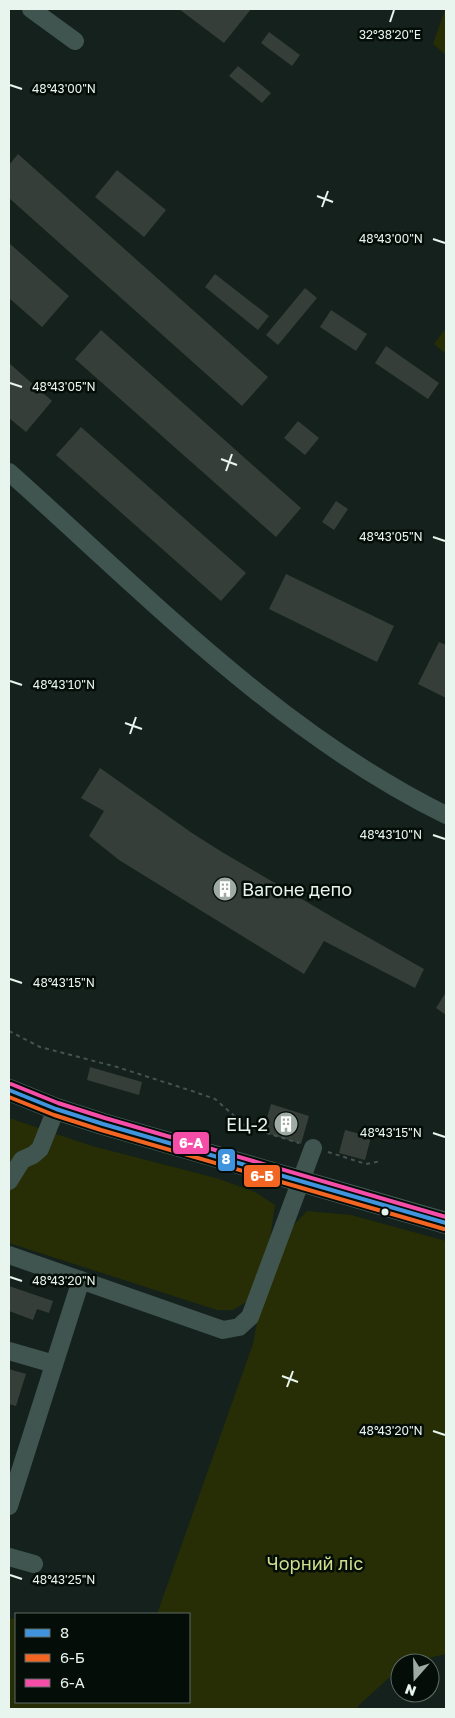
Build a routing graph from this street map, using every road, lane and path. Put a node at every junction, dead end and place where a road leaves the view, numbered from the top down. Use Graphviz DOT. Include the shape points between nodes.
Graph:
graph roads {
  1 [pos="31,9"];
  2 [pos="75,40"];
  3 [pos="9,472"];
  4 [pos="446,815"];
  5 [pos="9,1031"];
  6 [pos="9,1090"];
  7 [pos="56,1109"];
  8 [pos="313,1148"];
  9 [pos="381,1161"];
  10 [pos="301,1180"];
  11 [pos="9,1181"];
  12 [pos="446,1223"];
  13 [pos="9,1255"];
  14 [pos="81,1280"];
  15 [pos="9,1351"];
  16 [pos="54,1364"];
  17 [pos="9,1506"];
  18 [pos="9,1557"];
  19 [pos="34,1564"];
  1 -- 2 [label="street"];
  3 -- 4 [label="street" via="227,668 377,778"];
  5 -- 8 [label="path" via="40,1047 117,1067 215,1099 247,1127"];
  6 -- 7 [label="main road"];
  7 -- 10 [label="main road"];
  7 -- 11 [label="street" via="40,1149 22,1160"];
  8 -- 9 [label="path" via="366,1164"];
  8 -- 10 [label="street"];
  10 -- 12 [label="main road"];
  10 -- 14 [label="street" via="250,1318 239,1327 224,1330"];
  13 -- 14 [label="street"];
  14 -- 16 [label="street"];
  15 -- 16 [label="street"];
  16 -- 17 [label="street"];
  18 -- 19 [label="street"];
}
